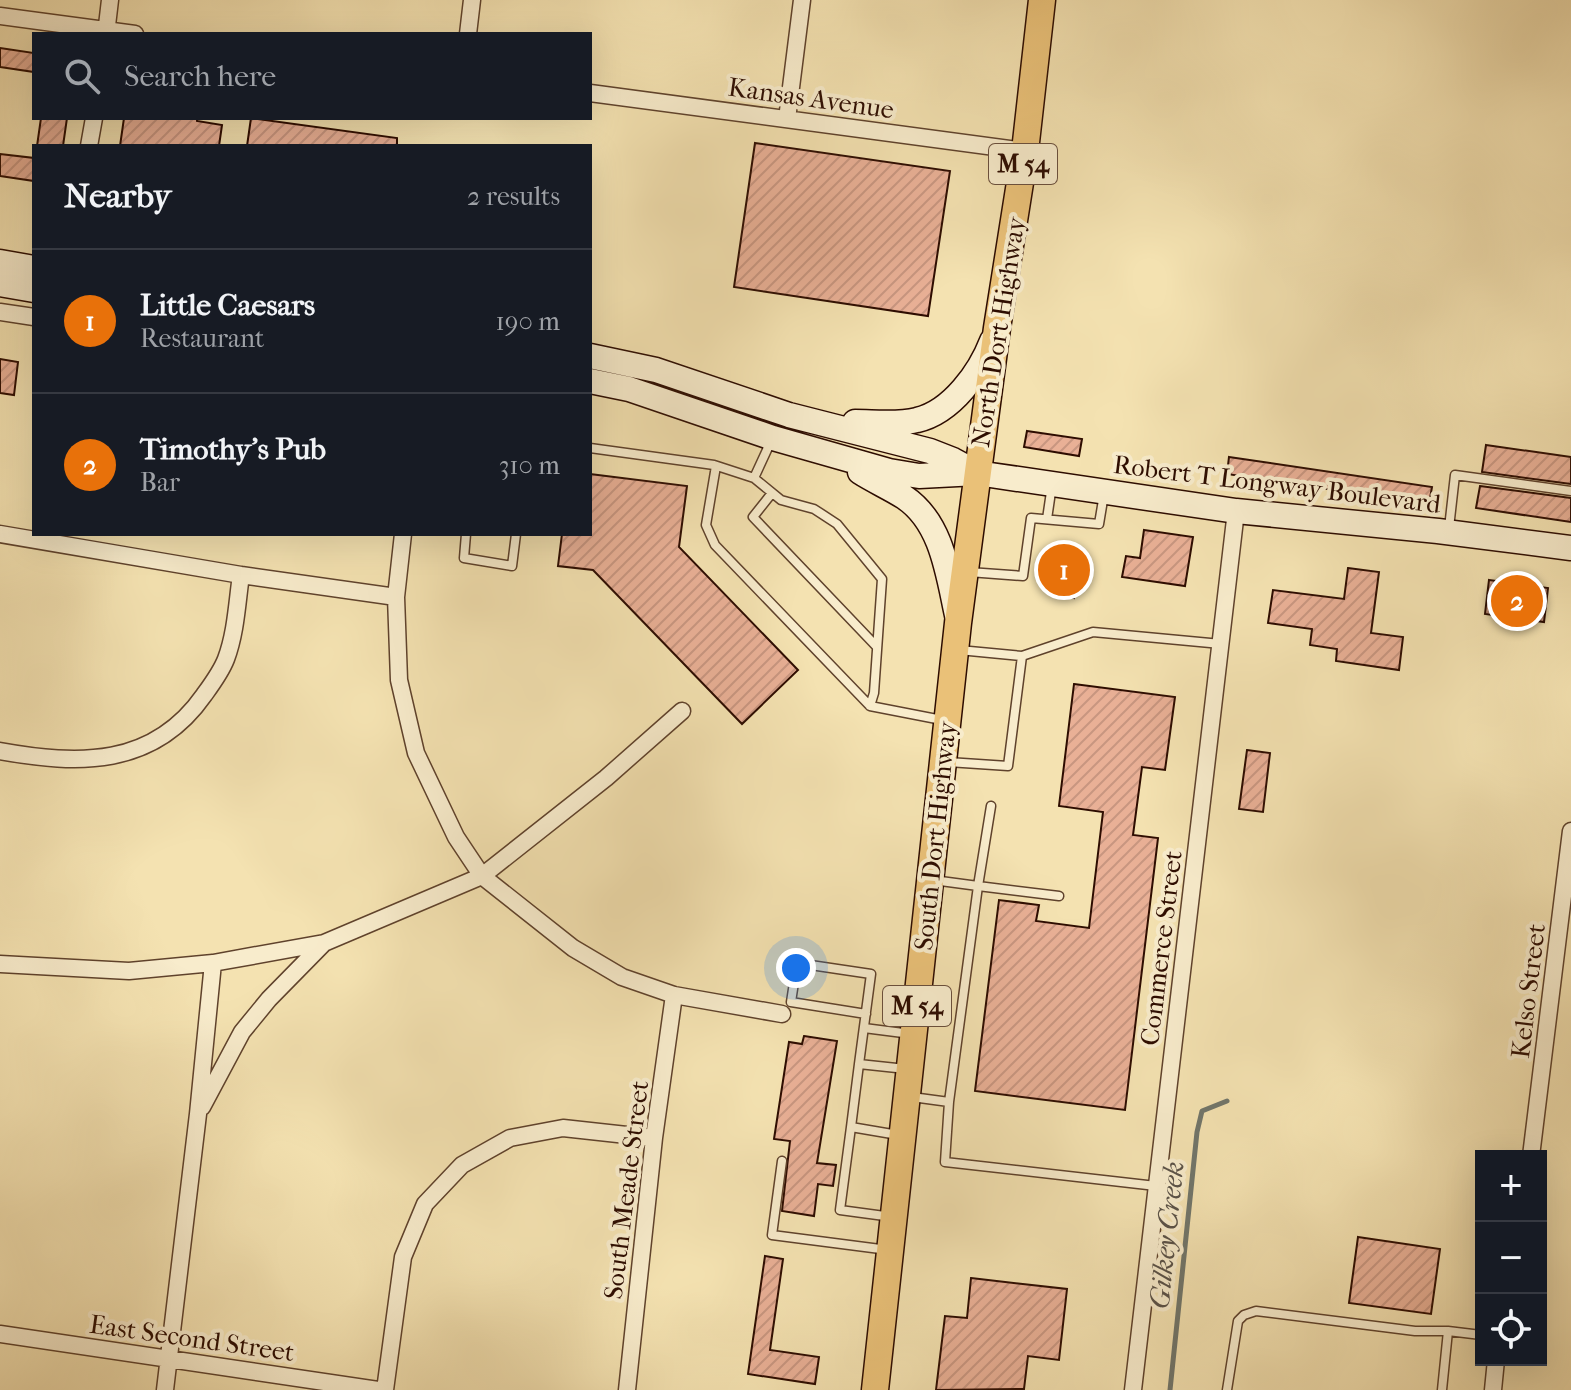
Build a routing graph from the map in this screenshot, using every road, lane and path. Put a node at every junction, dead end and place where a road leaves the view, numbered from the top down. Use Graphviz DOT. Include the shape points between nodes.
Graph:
graph roads {
  1 [pos="110,0"];
  2 [pos="472,0"];
  3 [pos="802,0"];
  4 [pos="1042,0"];
  5 [pos="0,16"];
  6 [pos="106,32"];
  7 [pos="468,32"];
  8 [pos="592,93"];
  9 [pos="787,119"];
  10 [pos="94,120"];
  11 [pos="89,144"];
  12 [pos="1025,151"];
  13 [pos="0,262"];
  14 [pos="32,268"];
  15 [pos="0,284"];
  16 [pos="32,290"];
  17 [pos="0,312"];
  18 [pos="32,317"];
  19 [pos="997,328"];
  20 [pos="592,356"];
  21 [pos="592,381"];
  22 [pos="789,415"];
  23 [pos="773,438"];
  24 [pos="592,448"];
  25 [pos="842,459"];
  26 [pos="716,466"];
  27 [pos="977,473"];
  28 [pos="754,478"];
  29 [pos="1052,484"];
  30 [pos="1571,491"];
  31 [pos="1104,492"];
  32 [pos="772,493"];
  33 [pos="1236,511"];
  34 [pos="1047,519"];
  35 [pos="1448,532"];
  36 [pos="0,534"];
  37 [pos="403,536"];
  38 [pos="466,536"];
  39 [pos="516,536"];
  40 [pos="39,537"];
  41 [pos="1571,548"];
  42 [pos="965,572"];
  43 [pos="241,575"];
  44 [pos="396,597"];
  45 [pos="958,623"];
  46 [pos="1221,644"];
  47 [pos="877,647"];
  48 [pos="955,650"];
  49 [pos="1022,656"];
  50 [pos="870,706"];
  51 [pos="682,711"];
  52 [pos="948,721"];
  53 [pos="0,751"];
  54 [pos="943,761"];
  55 [pos="991,806"];
  56 [pos="1571,831"];
  57 [pos="482,876"];
  58 [pos="931,880"];
  59 [pos="978,886"];
  60 [pos="1059,896"];
  61 [pos="1566,913"];
  62 [pos="324,943"];
  63 [pos="213,963"];
  64 [pos="0,964"];
  65 [pos="674,995"];
  66 [pos="782,1014"];
  67 [pos="866,1014"];
  68 [pos="864,1028"];
  69 [pos="914,1035"];
  70 [pos="859,1064"];
  71 [pos="910,1069"];
  72 [pos="907,1097"];
  73 [pos="949,1102"];
  74 [pos="198,1114"];
  75 [pos="851,1127"];
  76 [pos="903,1135"];
  77 [pos="654,1138"];
  78 [pos="1532,1150"];
  79 [pos="782,1161"];
  80 [pos="1157,1186"];
  81 [pos="894,1217"];
  82 [pos="890,1250"];
  83 [pos="1448,1331"];
  84 [pos="0,1334"];
  85 [pos="1475,1334"];
  86 [pos="168,1359"];
  87 [pos="1495,1366"];
  88 [pos="165,1390"];
  89 [pos="378,1390"];
  90 [pos="385,1390"];
  91 [pos="627,1390"];
  92 [pos="875,1390"];
  93 [pos="1133,1390"];
  94 [pos="1227,1390"];
  95 [pos="1442,1390"];
  96 [pos="1493,1390"];
  1 -- 6 [label="street"];
  2 -- 7 [label="street"];
  3 -- 9 [label="street"];
  4 -- 12 [label="main road, North Dort Highway / M 54"];
  5 -- 6 [label="street"];
  8 -- 9 [label="street, Kansas Avenue"];
  9 -- 12 [label="street, Kansas Avenue"];
  10 -- 11 [label="street"];
  12 -- 19 [label="main road, North Dort Highway / M 54"];
  13 -- 14 [label="street"];
  15 -- 16 [label="street"];
  17 -- 18 [label="street"];
  19 -- 22 [label="street" via="985,359 961,391 918,420 847,422"];
  19 -- 27 [label="main road, North Dort Highway / M 54"];
  20 -- 22 [label="street, Robert T Longway Boulevard" via="656,370"];
  21 -- 23 [label="street, Robert T Longway Boulevard"];
  22 -- 27 [label="street, Robert T Longway Boulevard" via="930,451"];
  23 -- 25 [label="street, Robert T Longway Boulevard"];
  23 -- 28 [label="lane"];
  24 -- 26 [label="lane"];
  25 -- 27 [label="street, Robert T Longway Boulevard" via="919,476"];
  25 -- 45 [label="street" via="906,498 923,515 947,568"];
  26 -- 28 [label="lane"];
  26 -- 50 [label="lane" via="706,525 715,545"];
  27 -- 29 [label="street, Robert T Longway Boulevard"];
  27 -- 42 [label="main road, South Dort Highway / M 54"];
  28 -- 32 [label="lane"];
  29 -- 31 [label="street, Robert T Longway Boulevard"];
  29 -- 34 [label="lane"];
  30 -- 35 [label="lane" via="1455,475"];
  31 -- 33 [label="street, Robert T Longway Boulevard"];
  31 -- 34 [label="lane" via="1099,524"];
  32 -- 47 [label="lane" via="753,517"];
  32 -- 47 [label="lane" via="837,524 882,579"];
  33 -- 35 [label="street, Robert T Longway Boulevard"];
  33 -- 46 [label="street, Commerce Street"];
  34 -- 42 [label="lane" via="1031,518 1023,576"];
  35 -- 41 [label="street, Robert T Longway Boulevard"];
  36 -- 40 [label="street"];
  37 -- 44 [label="street"];
  38 -- 39 [label="lane" via="464,558 512,566"];
  40 -- 43 [label="street"];
  42 -- 45 [label="main road, South Dort Highway / M 54"];
  43 -- 44 [label="street"];
  43 -- 53 [label="street" via="225,661 195,708 169,733 105,758 49,760"];
  44 -- 57 [label="street" via="399,680 416,753 456,837"];
  45 -- 48 [label="main road, South Dort Highway / M 54"];
  46 -- 49 [label="lane" via="1093,632"];
  46 -- 80 [label="street, Commerce Street"];
  47 -- 50 [label="lane"];
  48 -- 49 [label="lane"];
  48 -- 52 [label="main road, South Dort Highway / M 54"];
  49 -- 54 [label="lane" via="1008,766"];
  50 -- 52 [label="lane"];
  51 -- 57 [label="street"];
  52 -- 54 [label="main road, South Dort Highway / M 54"];
  54 -- 58 [label="main road, South Dort Highway / M 54"];
  55 -- 59 [label="lane"];
  56 -- 61 [label="street, Kelso Street"];
  57 -- 62 [label="street"];
  57 -- 65 [label="street" via="573,948 622,977"];
  58 -- 59 [label="lane"];
  58 -- 69 [label="main road, South Dort Highway / M 54"];
  59 -- 60 [label="lane"];
  59 -- 73 [label="lane"];
  61 -- 78 [label="street, Kelso Street"];
  62 -- 63 [label="street"];
  62 -- 74 [label="street" via="242,1032"];
  63 -- 64 [label="street" via="129,971"];
  63 -- 74 [label="street"];
  65 -- 66 [label="street"];
  65 -- 77 [label="street, South Meade Street"];
  67 -- 67 [label="lane" via="871,974 797,963 791,1002"];
  67 -- 68 [label="lane"];
  68 -- 69 [label="lane"];
  68 -- 70 [label="lane"];
  69 -- 71 [label="main road, South Dort Highway / M 54"];
  70 -- 71 [label="lane"];
  70 -- 75 [label="lane"];
  71 -- 72 [label="main road, South Dort Highway / M 54"];
  72 -- 73 [label="lane"];
  72 -- 76 [label="main road, South Dort Highway / M 54"];
  73 -- 80 [label="lane" via="945,1162"];
  74 -- 86 [label="street"];
  75 -- 76 [label="lane"];
  75 -- 81 [label="lane" via="840,1210"];
  76 -- 81 [label="main road, South Dort Highway / M 54"];
  77 -- 90 [label="street" via="563,1128 510,1138 462,1165 425,1204 403,1257"];
  77 -- 91 [label="street, South Meade Street"];
  79 -- 82 [label="lane" via="772,1235"];
  80 -- 93 [label="street, Commerce Street"];
  81 -- 82 [label="main road, South Dort Highway / M 54"];
  82 -- 92 [label="main road, South Dort Highway / M 54"];
  83 -- 85 [label="lane"];
  83 -- 94 [label="lane" via="1256,1311 1238,1321"];
  83 -- 95 [label="lane"];
  84 -- 86 [label="street, East Second Street"];
  86 -- 88 [label="street"];
  86 -- 89 [label="street, East Second Street"];
  87 -- 96 [label="street"];
}
